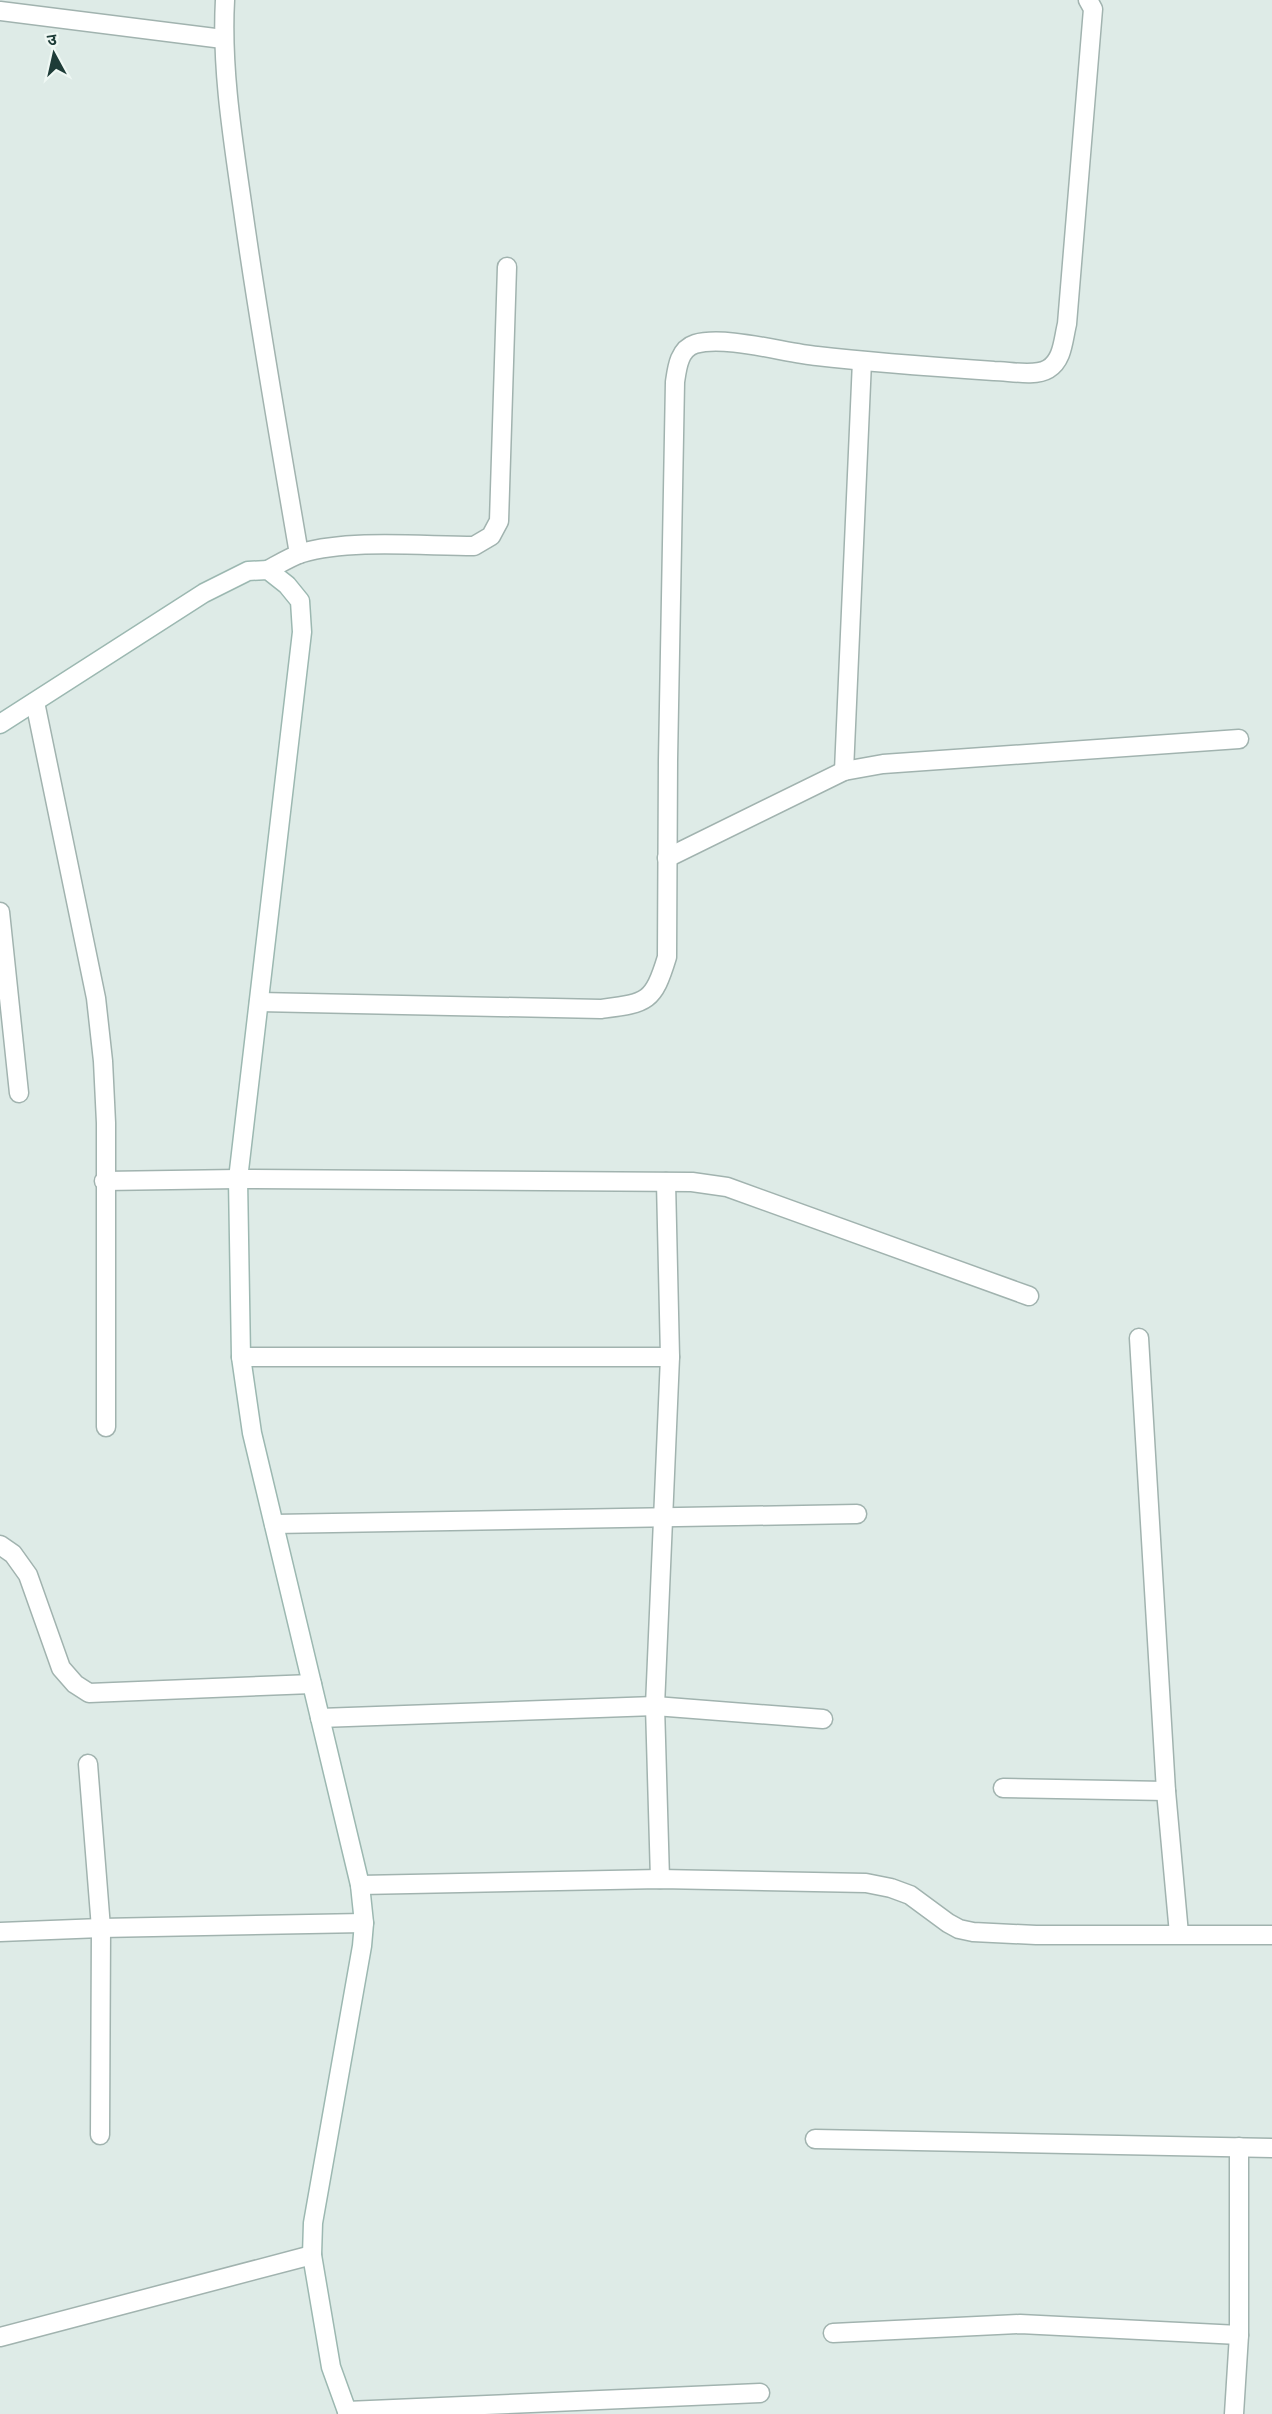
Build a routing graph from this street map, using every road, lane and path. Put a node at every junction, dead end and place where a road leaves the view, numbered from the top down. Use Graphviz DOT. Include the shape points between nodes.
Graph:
graph roads {
  1 [pos="225,0"];
  2 [pos="1088,0"];
  3 [pos="0,12"];
  4 [pos="223,39"];
  5 [pos="507,267"];
  6 [pos="862,361"];
  7 [pos="299,554"];
  8 [pos="268,570"];
  9 [pos="35,702"];
  10 [pos="0,724"];
  11 [pos="1239,739"];
  12 [pos="844,771"];
  13 [pos="667,858"];
  14 [pos="0,912"];
  15 [pos="259,1002"];
  16 [pos="19,1093"];
  17 [pos="238,1179"];
  18 [pos="104,1181"];
  19 [pos="666,1182"];
  20 [pos="1029,1296"];
  21 [pos="1139,1338"];
  22 [pos="241,1356"];
  23 [pos="670,1357"];
  24 [pos="106,1427"];
  25 [pos="857,1514"];
  26 [pos="664,1517"];
  27 [pos="274,1524"];
  28 [pos="0,1545"];
  29 [pos="312,1684"];
  30 [pos="655,1706"];
  31 [pos="320,1718"];
  32 [pos="823,1719"];
  33 [pos="88,1764"];
  34 [pos="1004,1788"];
  35 [pos="1166,1791"];
  36 [pos="660,1879"];
  37 [pos="360,1885"];
  38 [pos="364,1923"];
  39 [pos="101,1928"];
  40 [pos="0,1932"];
  41 [pos="1179,1934"];
  42 [pos="1272,1935"];
  43 [pos="100,2135"];
  44 [pos="815,2139"];
  45 [pos="1239,2147"];
  46 [pos="1272,2148"];
  47 [pos="312,2255"];
  48 [pos="832,2333"];
  49 [pos="1239,2336"];
  50 [pos="0,2337"];
  51 [pos="760,2393"];
  52 [pos="348,2412"];
  53 [pos="1234,2414"];
  1 -- 4 [label="street"];
  2 -- 6 [label="street" via="1093,9 1067,324 1058,360 1047,370 1027,372"];
  3 -- 4 [label="street"];
  4 -- 7 [label="street" via="258,314"];
  5 -- 7 [label="street" via="498,521 491,536 474,546 344,546"];
  6 -- 12 [label="street"];
  6 -- 13 [label="street" via="723,342 695,344 685,350 678,363"];
  7 -- 8 [label="street"];
  8 -- 9 [label="street" via="248,571 204,593"];
  8 -- 15 [label="street" via="300,601 302,632"];
  9 -- 10 [label="street"];
  9 -- 18 [label="street" via="96,998 105,1103"];
  11 -- 12 [label="street" via="883,764"];
  12 -- 13 [label="street"];
  13 -- 15 [label="street" via="667,957 658,987 637,1004 601,1009"];
  14 -- 16 [label="street"];
  15 -- 17 [label="street"];
  17 -- 18 [label="street"];
  17 -- 19 [label="street"];
  17 -- 22 [label="street"];
  18 -- 24 [label="street"];
  19 -- 20 [label="street" via="727,1187"];
  19 -- 23 [label="street"];
  21 -- 35 [label="street"];
  22 -- 23 [label="street"];
  22 -- 27 [label="street" via="252,1433"];
  23 -- 26 [label="street"];
  25 -- 26 [label="street"];
  26 -- 27 [label="street"];
  26 -- 30 [label="street"];
  27 -- 29 [label="street"];
  28 -- 29 [label="street" via="13,1554 28,1575 61,1668 89,1693"];
  29 -- 31 [label="street"];
  30 -- 31 [label="street"];
  30 -- 32 [label="street"];
  30 -- 36 [label="street"];
  31 -- 37 [label="street"];
  33 -- 39 [label="street"];
  34 -- 35 [label="street"];
  35 -- 41 [label="street"];
  36 -- 37 [label="street"];
  36 -- 41 [label="street" via="866,1883 910,1895 948,1923 973,1932"];
  37 -- 38 [label="street"];
  38 -- 39 [label="street"];
  38 -- 47 [label="street" via="313,2223"];
  39 -- 40 [label="street"];
  39 -- 43 [label="street"];
  41 -- 42 [label="street"];
  44 -- 45 [label="street"];
  45 -- 46 [label="street"];
  45 -- 49 [label="street"];
  47 -- 50 [label="street"];
  47 -- 52 [label="street" via="331,2367"];
  48 -- 49 [label="street" via="1020,2324"];
  49 -- 53 [label="street"];
  51 -- 52 [label="street"];
}
